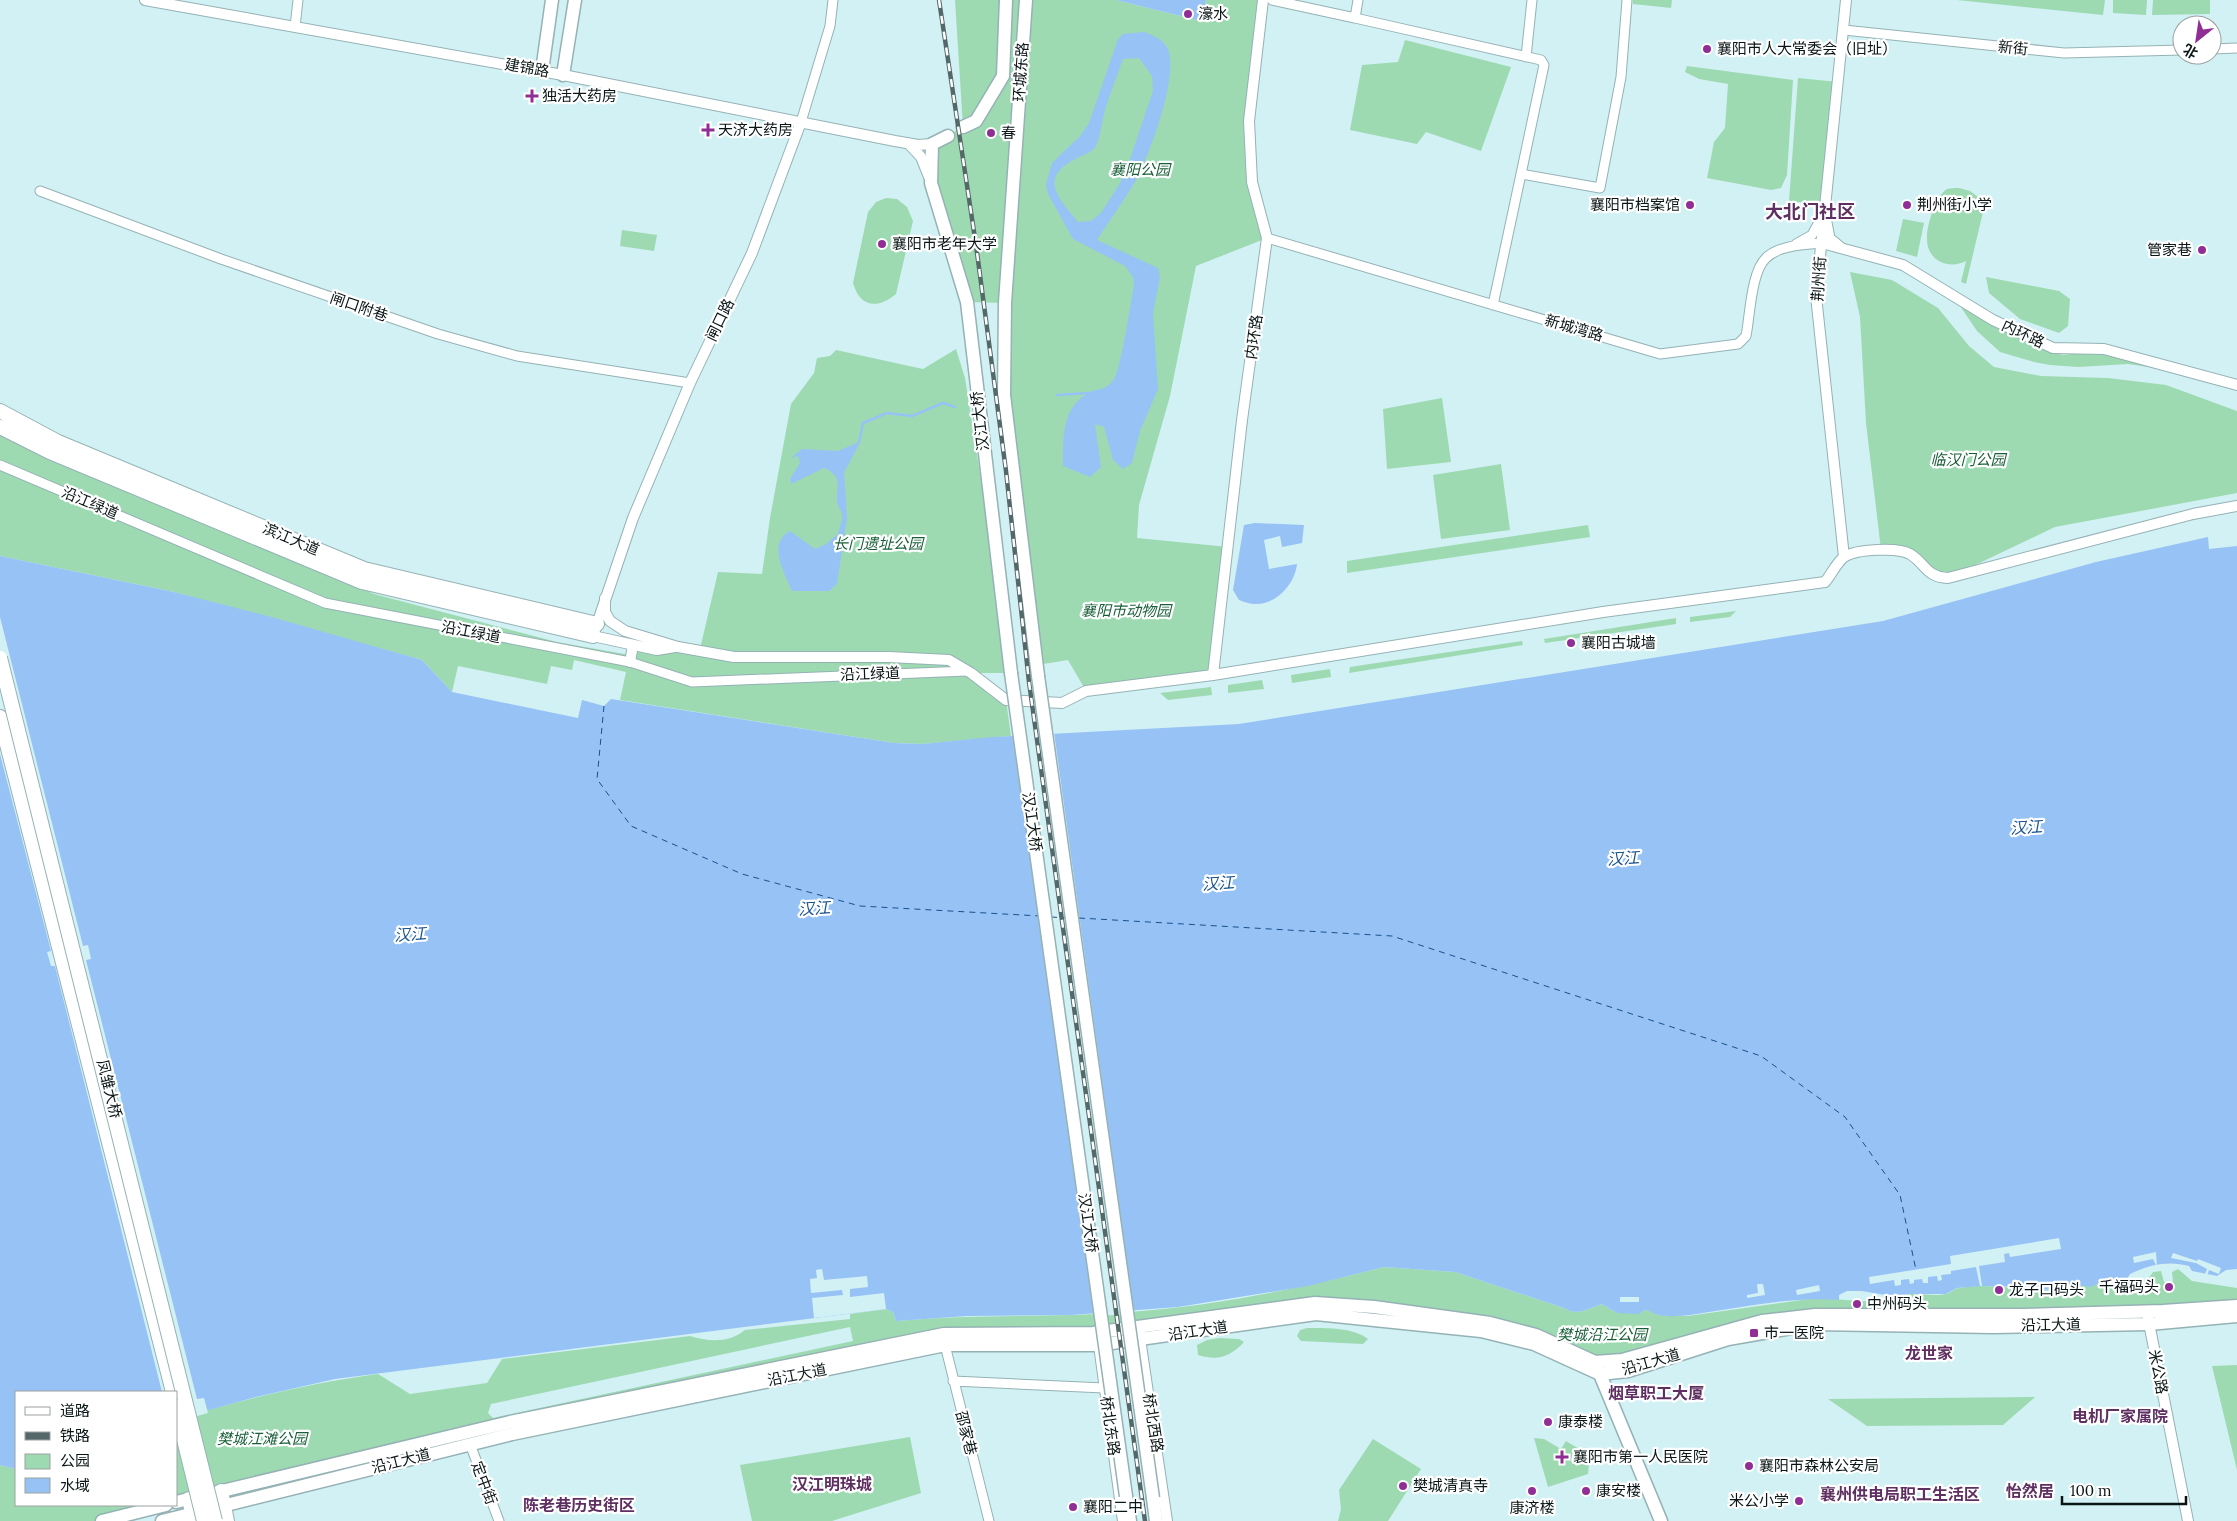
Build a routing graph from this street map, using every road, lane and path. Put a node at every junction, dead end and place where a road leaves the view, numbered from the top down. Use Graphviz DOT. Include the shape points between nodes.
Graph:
graph roads {
  1 [pos="145,0"];
  2 [pos="298,0"];
  3 [pos="552,0"];
  4 [pos="575,0"];
  5 [pos="833,0"];
  6 [pos="1006,0"];
  7 [pos="1026,0"];
  8 [pos="1264,0"];
  9 [pos="1272,0"];
  10 [pos="1358,0"];
  11 [pos="1532,0"];
  12 [pos="1627,0"];
  13 [pos="1846,0"];
  14 [pos="1355,18"];
  15 [pos="295,27"];
  16 [pos="1844,30"];
  17 [pos="2237,48"];
  18 [pos="2222,49"];
  19 [pos="2172,50"];
  20 [pos="1526,57"];
  21 [pos="542,71"];
  22 [pos="563,75"];
  23 [pos="801,122"];
  24 [pos="964,128"];
  25 [pos="948,136"];
  26 [pos="907,143"];
  27 [pos="1016,143"];
  28 [pos="932,144"];
  29 [pos="1520,174"];
  30 [pos="931,183"];
  31 [pos="40,191"];
  32 [pos="1825,212"];
  33 [pos="1267,238"];
  34 [pos="1822,243"];
  35 [pos="1792,246"];
  36 [pos="1844,249"];
  37 [pos="1493,305"];
  38 [pos="690,382"];
  39 [pos="2237,385"];
  40 [pos="1,415"];
  41 [pos="0,465"];
  42 [pos="2237,506"];
  43 [pos="1844,557"];
  44 [pos="605,598"];
  45 [pos="595,630"];
  46 [pos="633,645"];
  47 [pos="678,647"];
  48 [pos="0,658"];
  49 [pos="630,662"];
  50 [pos="967,670"];
  51 [pos="1213,675"];
  52 [pos="0,717"];
  53 [pos="2237,1306"];
  54 [pos="2237,1316"];
  55 [pos="2148,1318"];
  56 [pos="1138,1326"];
  57 [pos="1097,1332"];
  58 [pos="1140,1339"];
  59 [pos="945,1345"];
  60 [pos="1098,1345"];
  61 [pos="1595,1362"];
  62 [pos="1600,1374"];
  63 [pos="953,1381"];
  64 [pos="1104,1388"];
  65 [pos="172,1391"];
  66 [pos="177,1391"];
  67 [pos="178,1395"];
  68 [pos="182,1412"];
  69 [pos="470,1444"];
  70 [pos="221,1491"];
  71 [pos="183,1500"];
  72 [pos="224,1505"];
  73 [pos="162,1506"];
  74 [pos="197,1519"];
  75 [pos="102,1521"];
  76 [pos="162,1521"];
  77 [pos="215,1521"];
  78 [pos="226,1521"];
  79 [pos="499,1521"];
  80 [pos="989,1521"];
  81 [pos="1122,1521"];
  82 [pos="1130,1521"];
  83 [pos="1156,1521"];
  84 [pos="1167,1521"];
  85 [pos="1661,1521"];
  86 [pos="2188,1521"];
  1 -- 15 [label="street, 建锦路"];
  2 -- 15 [label="street"];
  3 -- 21 [label="main road"];
  4 -- 22 [label="main road"];
  5 -- 23 [label="street, 闸口路" via="830,26"];
  6 -- 24 [label="main road, 环城东路" via="1003,76 976,121"];
  7 -- 27 [label="main road, 环城东路"];
  8 -- 33 [label="street, 内环路" via="1249,121 1252,182"];
  9 -- 14 [label="street"];
  10 -- 14 [label="street"];
  11 -- 20 [label="street"];
  12 -- 29 [label="street" via="1621,77 1600,188"];
  13 -- 16 [label="street, 荆州街"];
  14 -- 20 [label="street"];
  15 -- 21 [label="street, 建锦路"];
  16 -- 19 [label="street, 新街" via="2064,53"];
  16 -- 32 [label="street, 荆州街"];
  17 -- 18 [label="street"];
  20 -- 29 [label="street" via="1541,60 1544,65"];
  21 -- 22 [label="street, 建锦路"];
  22 -- 23 [label="street, 建锦路"];
  23 -- 26 [label="street, 建锦路"];
  23 -- 38 [label="street, 闸口路" via="752,253"];
  25 -- 28 [label="main road"];
  26 -- 28 [label="street, 建锦路"];
  26 -- 30 [label="street" via="921,157"];
  27 -- 83 [label="main road, 汉江大桥, bridge" via="1005,303 1004,395 1038,676"];
  28 -- 30 [label="main road, 汉江大桥"];
  29 -- 37 [label="street"];
  30 -- 82 [label="main road, 汉江大桥, bridge" via="967,302 1011,673"];
  31 -- 38 [label="street, 闸口附巷" via="221,259 438,334 517,356"];
  32 -- 34 [label="street, 荆州街"];
  32 -- 35 [label="street" via="1812,235"];
  32 -- 36 [label="street" via="1830,238"];
  33 -- 37 [label="street, 新城湾路"];
  33 -- 51 [label="street, 内环路"];
  34 -- 35 [label="street, 新城湾路"];
  34 -- 36 [label="street, 内环路"];
  34 -- 43 [label="street, 荆州街" via="1816,296"];
  35 -- 37 [label="street, 新城湾路" via="1766,257 1757,271 1746,336 1738,344 1660,354"];
  36 -- 39 [label="street, 内环路" via="1903,265 1993,320 2053,348 2104,349"];
  38 -- 44 [label="street, 闸口路" via="632,518"];
  40 -- 45 [label="main road, 滨江大道" via="50,452 362,582"];
  41 -- 49 [label="street, 沿江绿道" via="325,603"];
  42 -- 43 [label="street" via="1948,578 1937,577 1910,554 1902,552 1865,551"];
  43 -- 51 [label="street" via="1826,582 1603,612"];
  44 -- 45 [label="street, 闸口路"];
  44 -- 47 [label="street" via="605,612 610,621 625,631"];
  45 -- 46 [label="street"];
  46 -- 47 [label="street" via="657,650"];
  46 -- 49 [label="street"];
  47 -- 50 [label="street" via="734,657 949,660"];
  48 -- 66 [label="main road, 凤雏大桥, bridge"];
  49 -- 50 [label="street, 沿江绿道" via="692,682"];
  50 -- 51 [label="street" via="1006,700 1062,703 1086,691"];
  52 -- 65 [label="main road, 凤雏大桥"];
  53 -- 55 [label="main road, 沿江大道"];
  54 -- 55 [label="main road, 沿江大道"];
  55 -- 61 [label="main road, 沿江大道" via="1815,1314 1762,1321 1622,1360"];
  55 -- 62 [label="main road, 沿江大道" via="1993,1327 1815,1324 1728,1339 1628,1371"];
  55 -- 86 [label="street, 米公路"];
  56 -- 57 [label="main road, 沿江大道"];
  56 -- 58 [label="street, 桥北西路"];
  56 -- 61 [label="main road, 沿江大道" via="1315,1302 1490,1323 1536,1335"];
  57 -- 60 [label="street, 桥北东路"];
  57 -- 70 [label="main road, 沿江大道" via="944,1334 510,1422"];
  58 -- 60 [label="main road, 沿江大道"];
  58 -- 62 [label="main road, 沿江大道" via="1300,1316 1340,1316 1481,1331 1534,1344"];
  58 -- 84 [label="street, 桥北西路"];
  59 -- 60 [label="main road, 沿江大道"];
  59 -- 63 [label="street, 邵家巷"];
  59 -- 69 [label="main road, 沿江大道"];
  60 -- 64 [label="street, 桥北东路"];
  61 -- 62 [label="main road"];
  62 -- 85 [label="main road"];
  63 -- 64 [label="street"];
  63 -- 80 [label="street, 邵家巷"];
  64 -- 81 [label="street, 桥北东路"];
  67 -- 68 [label="main road, 凤雏大桥, bridge"];
  68 -- 74 [label="main road, 凤雏大桥, bridge"];
  68 -- 77 [label="main road, 凤雏大桥, bridge"];
  68 -- 78 [label="main road, bridge" via="211,1467"];
  69 -- 72 [label="main road, 沿江大道"];
  69 -- 79 [label="street, 定中街"];
  70 -- 71 [label="main road, 沿江大道"];
  70 -- 72 [label="main road"];
  71 -- 74 [label="main road"];
  72 -- 74 [label="main road, 沿江大道"];
  72 -- 78 [label="main road"];
  73 -- 75 [label="main road"];
  74 -- 76 [label="main road, 沿江大道"];
}
